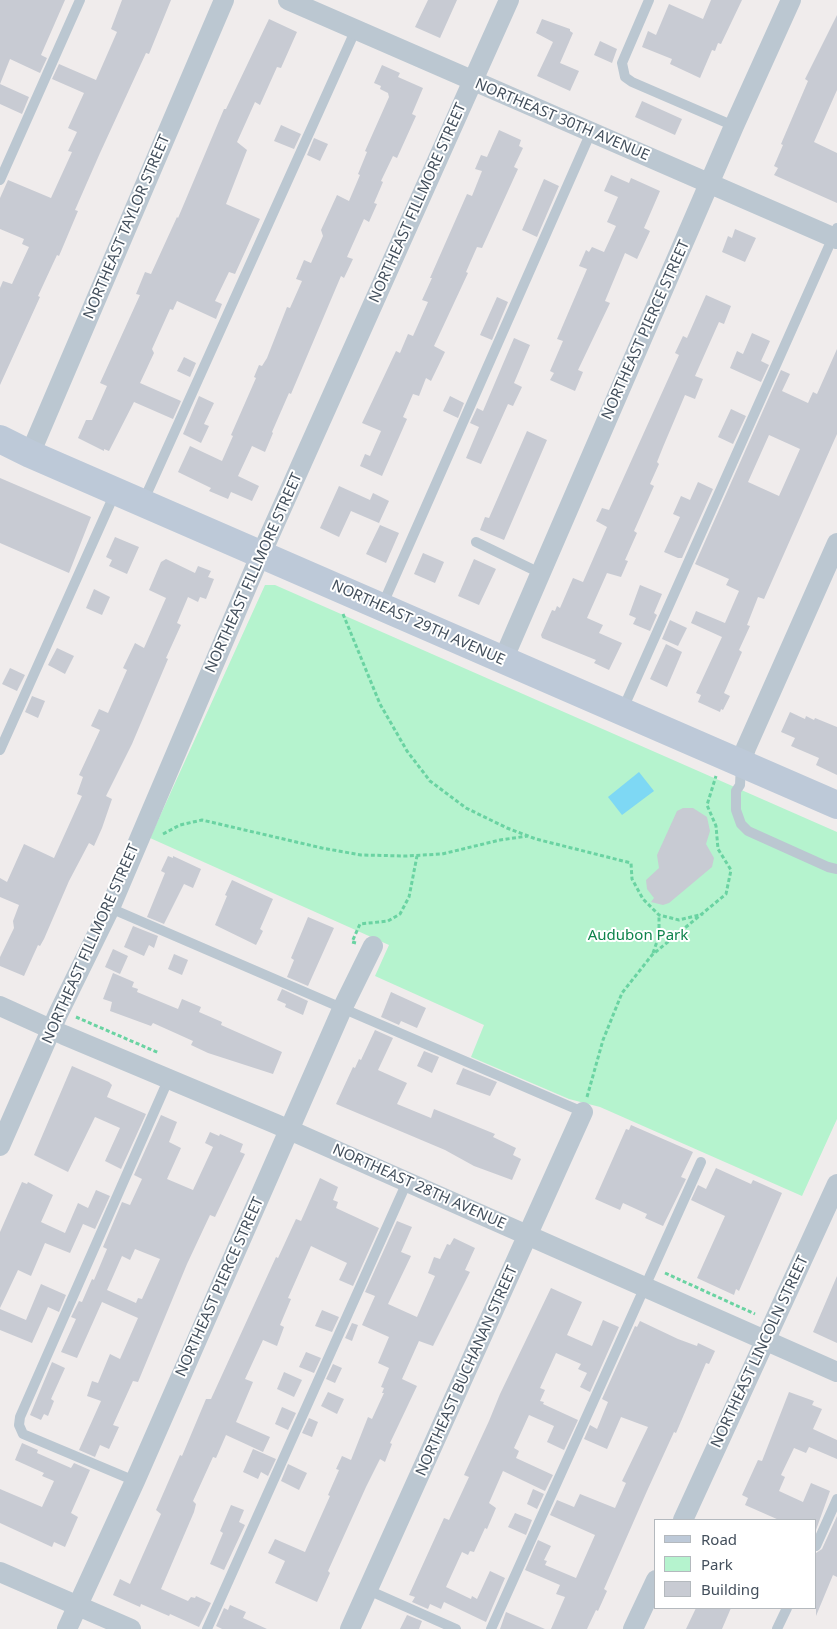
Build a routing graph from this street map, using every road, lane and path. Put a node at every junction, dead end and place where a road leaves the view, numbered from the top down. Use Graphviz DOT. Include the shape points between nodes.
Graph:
graph roads {
  1 [pos="80,0"];
  2 [pos="224,0"];
  3 [pos="288,0"];
  4 [pos="508,0"];
  5 [pos="649,0"];
  6 [pos="791,0"];
  7 [pos="356,29"];
  8 [pos="472,81"];
  9 [pos="734,126"];
  10 [pos="591,132"];
  11 [pos="0,180"];
  12 [pos="710,184"];
  13 [pos="836,235"];
  14 [pos="0,439"];
  15 [pos="30,454"];
  16 [pos="116,491"];
  17 [pos="143,503"];
  18 [pos="476,542"];
  19 [pos="837,543"];
  20 [pos="261,555"];
  21 [pos="540,573"];
  22 [pos="339,606"];
  23 [pos="382,607"];
  24 [pos="503,660"];
  25 [pos="622,711"];
  26 [pos="0,750"];
  27 [pos="730,767"];
  28 [pos="837,805"];
  29 [pos="528,836"];
  30 [pos="157,839"];
  31 [pos="417,856"];
  32 [pos="833,868"];
  33 [pos="110,908"];
  34 [pos="703,914"];
  35 [pos="660,915"];
  36 [pos="372,948"];
  37 [pos="652,955"];
  38 [pos="0,1006"];
  39 [pos="343,1008"];
  40 [pos="51,1030"];
  41 [pos="169,1078"];
  42 [pos="583,1112"];
  43 [pos="289,1130"];
  44 [pos="0,1146"];
  45 [pos="701,1162"];
  46 [pos="407,1182"];
  47 [pos="837,1184"];
  48 [pos="528,1235"];
  49 [pos="646,1287"];
  50 [pos="766,1341"];
  51 [pos="837,1372"];
  52 [pos="135,1481"];
  53 [pos="837,1499"];
  54 [pos="683,1519"];
  55 [pos="817,1544"];
  56 [pos="0,1572"];
  57 [pos="654,1584"];
  58 [pos="368,1590"];
  59 [pos="77,1605"];
  60 [pos="787,1609"];
  61 [pos="67,1629"];
  62 [pos="132,1629"];
  63 [pos="207,1629"];
  64 [pos="350,1629"];
  65 [pos="456,1629"];
  66 [pos="491,1629"];
  67 [pos="633,1629"];
  68 [pos="778,1629"];
  1 -- 11 [label="lane"];
  2 -- 15 [label="street, NORTHEAST TAYLOR STREET"];
  3 -- 7 [label="street, NORTHEAST 30TH AVENUE"];
  4 -- 8 [label="street, NORTHEAST FILLMORE STREET"];
  5 -- 9 [label="lane" via="622,63 626,76 632,82"];
  6 -- 9 [label="street, NORTHEAST PIERCE STREET"];
  7 -- 8 [label="street, NORTHEAST 30TH AVENUE"];
  7 -- 17 [label="lane"];
  8 -- 10 [label="street, NORTHEAST 30TH AVENUE"];
  8 -- 20 [label="street, NORTHEAST FILLMORE STREET"];
  9 -- 12 [label="street, NORTHEAST PIERCE STREET"];
  10 -- 12 [label="street, NORTHEAST 30TH AVENUE"];
  10 -- 23 [label="lane"];
  12 -- 13 [label="street, NORTHEAST 30TH AVENUE"];
  12 -- 21 [label="street, NORTHEAST PIERCE STREET"];
  13 -- 25 [label="lane"];
  14 -- 15 [label="street, NORTHEAST 29TH AVENUE"];
  15 -- 16 [label="street, NORTHEAST 29TH AVENUE"];
  16 -- 17 [label="street, NORTHEAST 29TH AVENUE"];
  16 -- 26 [label="lane"];
  17 -- 20 [label="street, NORTHEAST 29TH AVENUE"];
  18 -- 21 [label="lane"];
  19 -- 27 [label="street" via="747,745"];
  20 -- 23 [label="street, NORTHEAST 29TH AVENUE"];
  20 -- 33 [label="street, NORTHEAST FILLMORE STREET"];
  21 -- 24 [label="street, NORTHEAST PIERCE STREET"];
  22 -- 29 [label="path" via="380,704 407,751 430,781 466,808"];
  23 -- 24 [label="street, NORTHEAST 29TH AVENUE"];
  24 -- 25 [label="street, NORTHEAST 29TH AVENUE"];
  25 -- 27 [label="street, NORTHEAST 29TH AVENUE"];
  27 -- 28 [label="street, NORTHEAST 29TH AVENUE"];
  27 -- 32 [label="lane" via="740,785 736,791 736,810 741,824 758,835"];
  27 -- 34 [label="path" via="707,805 716,826 718,849 731,870 726,894"];
  29 -- 31 [label="path"];
  29 -- 35 [label="path" via="631,863 632,879 643,899"];
  30 -- 31 [label="path" via="180,825 202,820 332,850"];
  31 -- 36 [label="path" via="409,897 400,914 388,922 360,924 352,942"];
  33 -- 39 [label="lane"];
  33 -- 40 [label="street, NORTHEAST FILLMORE STREET"];
  34 -- 35 [label="path" via="679,920"];
  34 -- 37 [label="path"];
  35 -- 37 [label="path" via="659,936"];
  36 -- 39 [label="street, NORTHEAST PIERCE STREET"];
  37 -- 42 [label="path" via="622,993 603,1040"];
  38 -- 40 [label="street, NORTHEAST 28TH AVENUE"];
  39 -- 42 [label="lane"];
  39 -- 43 [label="street, NORTHEAST PIERCE STREET"];
  40 -- 41 [label="street, NORTHEAST 28TH AVENUE"];
  40 -- 44 [label="street, NORTHEAST FILLMORE STREET"];
  41 -- 43 [label="street, NORTHEAST 28TH AVENUE"];
  41 -- 52 [label="lane" via="19,1425 23,1434"];
  42 -- 48 [label="street, NORTHEAST BUCHANAN STREET"];
  43 -- 46 [label="street, NORTHEAST 28TH AVENUE"];
  43 -- 52 [label="street, NORTHEAST PIERCE STREET"];
  45 -- 49 [label="lane"];
  46 -- 48 [label="street, NORTHEAST 28TH AVENUE"];
  46 -- 63 [label="lane"];
  47 -- 50 [label="street, NORTHEAST LINCOLN STREET"];
  48 -- 49 [label="street, NORTHEAST 28TH AVENUE"];
  48 -- 58 [label="street, NORTHEAST BUCHANAN STREET"];
  49 -- 50 [label="street, NORTHEAST 28TH AVENUE"];
  49 -- 66 [label="lane"];
  50 -- 51 [label="street, NORTHEAST 28TH AVENUE"];
  50 -- 54 [label="street, NORTHEAST LINCOLN STREET"];
  52 -- 59 [label="street, NORTHEAST PIERCE STREET"];
  53 -- 55 [label="lane"];
  56 -- 59 [label="street"];
  57 -- 67 [label="street"];
  58 -- 64 [label="street, NORTHEAST BUCHANAN STREET"];
  58 -- 65 [label="lane"];
  59 -- 61 [label="street, NORTHEAST PIERCE STREET"];
  59 -- 62 [label="street"];
  60 -- 68 [label="lane"];
}
